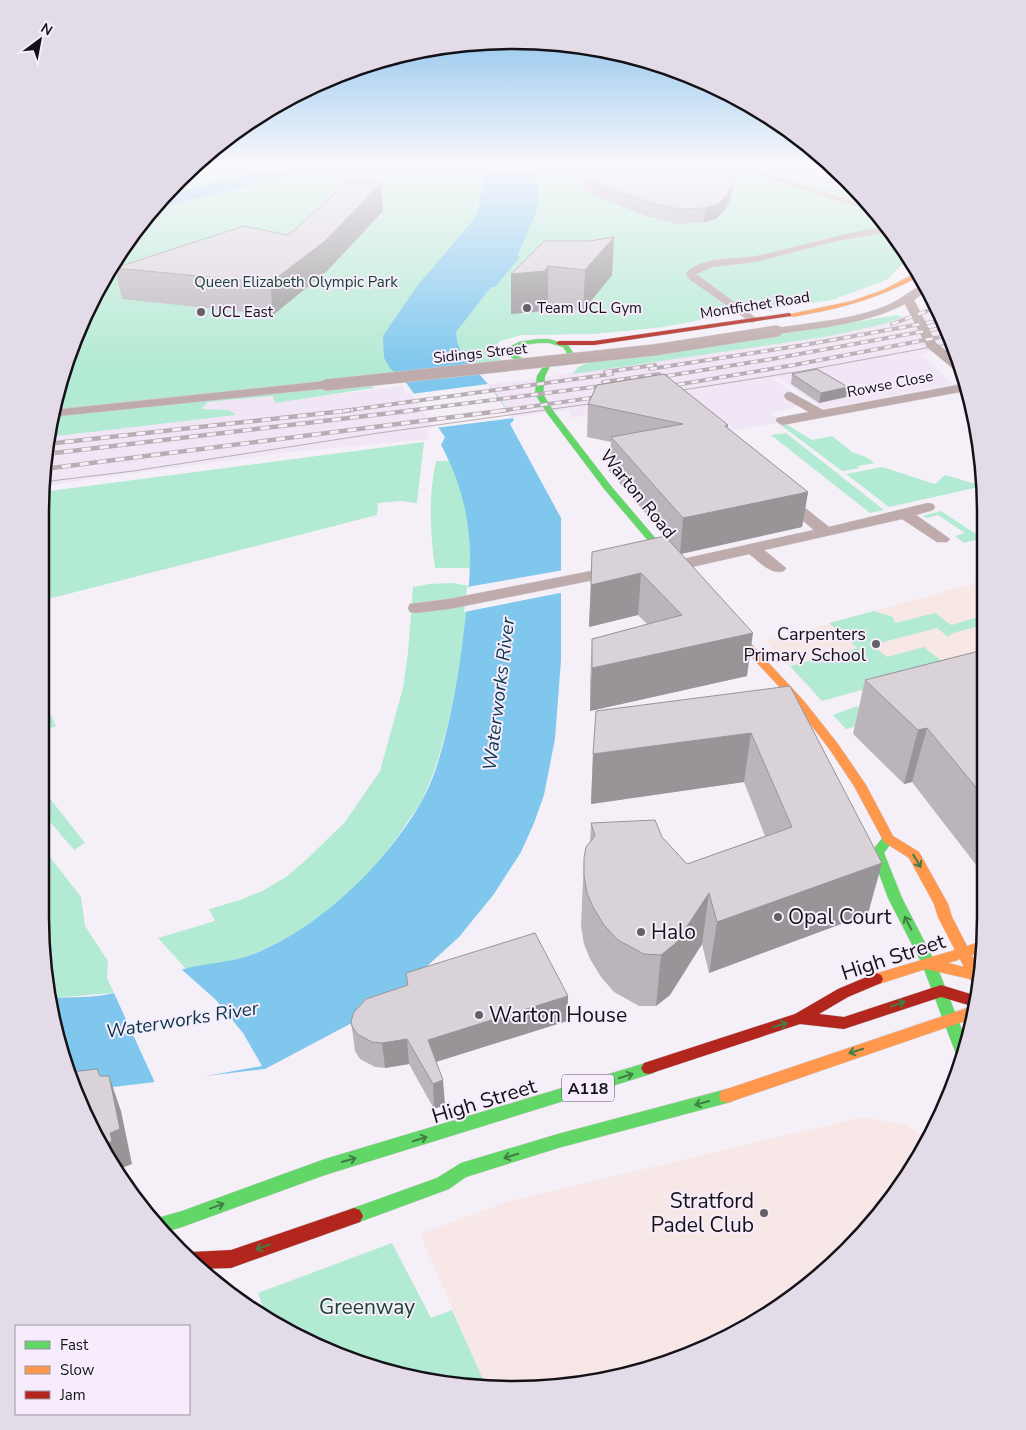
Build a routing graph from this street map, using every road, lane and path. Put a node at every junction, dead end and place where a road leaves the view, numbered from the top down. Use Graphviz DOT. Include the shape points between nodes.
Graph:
graph roads {
  1 [pos="866,233"];
  2 [pos="913,277"];
  3 [pos="920,290"];
  4 [pos="908,299"];
  5 [pos="752,320"];
  6 [pos="594,343"];
  7 [pos="559,344"];
  8 [pos="570,350"];
  9 [pos="952,362"];
  10 [pos="528,364"];
  11 [pos="548,364"];
  12 [pos="541,376"];
  13 [pos="960,388"];
  14 [pos="790,396"];
  15 [pos="60,413"];
  16 [pos="821,414"];
  17 [pos="782,421"];
  18 [pos="776,491"];
  19 [pos="928,507"];
  20 [pos="904,514"];
  21 [pos="826,532"];
  22 [pos="942,539"];
  23 [pos="753,549"];
  24 [pos="652,564"];
  25 [pos="633,568"];
  26 [pos="675,568"];
  27 [pos="778,568"];
  28 [pos="416,608"];
  29 [pos="719,615"];
  30 [pos="888,839"];
  31 [pos="976,949"];
  32 [pos="966,953"];
  33 [pos="929,964"];
  34 [pos="974,968"];
  35 [pos="973,976"];
  36 [pos="941,991"];
  37 [pos="969,999"];
  38 [pos="967,1014"];
  39 [pos="800,1018"];
  40 [pos="952,1020"];
  41 [pos="960,1042"];
  42 [pos="165,1224"];
  43 [pos="201,1260"];
  1 -- 5 [label="street" via="691,273"];
  2 -- 5 [label="street, Montfichet Road" via="885,292 852,303"];
  3 -- 4 [label="street, Sidings Street"];
  4 -- 9 [label="street" via="931,345"];
  4 -- 15 [label="street, Sidings Street, bridge" via="860,316 654,350"];
  5 -- 6 [label="street, Montfichet Road"];
  6 -- 7 [label="street, Montfichet Road"];
  6 -- 8 [label="street, Montfichet Road"];
  7 -- 8 [label="street"];
  7 -- 10 [label="street, Montfichet Road" via="528,342 512,348 510,355"];
  8 -- 11 [label="street" via="567,359"];
  10 -- 11 [label="street"];
  10 -- 12 [label="street"];
  11 -- 12 [label="street"];
  12 -- 26 [label="street, Warton Road" via="539,394 551,414"];
  13 -- 16 [label="street, Rowse Close"];
  14 -- 16 [label="street"];
  16 -- 17 [label="street, Rowse Close"];
  18 -- 21 [label="street"];
  19 -- 20 [label="street"];
  20 -- 21 [label="street"];
  20 -- 22 [label="street"];
  21 -- 23 [label="street"];
  23 -- 26 [label="street"];
  23 -- 27 [label="street"];
  24 -- 26 [label="street"];
  25 -- 28 [label="street"];
  29 -- 30 [label="street" via="800,703 829,740 860,785"];
  30 -- 32 [label="street, one-way" via="914,855"];
  33 -- 30 [label="street, one-way" via="895,898 877,852"];
  31 -- 32 [label="street, High Street / A118"];
  32 -- 33 [label="street, High Street / A118"];
  32 -- 34 [label="street"];
  33 -- 35 [label="street, A118"];
  33 -- 36 [label="street"];
  33 -- 39 [label="street, High Street / A118" via="895,972 843,993"];
  36 -- 37 [label="street"];
  39 -- 36 [label="street, A118, one-way" via="844,1023"];
  36 -- 40 [label="street"];
  38 -- 40 [label="street, A118"];
  42 -- 39 [label="street, High Street / A118, one-way" via="325,1167 602,1084"];
  40 -- 41 [label="street"];
  40 -- 43 [label="street, A118, one-way" via="717,1099 558,1141 462,1171 442,1184 231,1259"];
}
